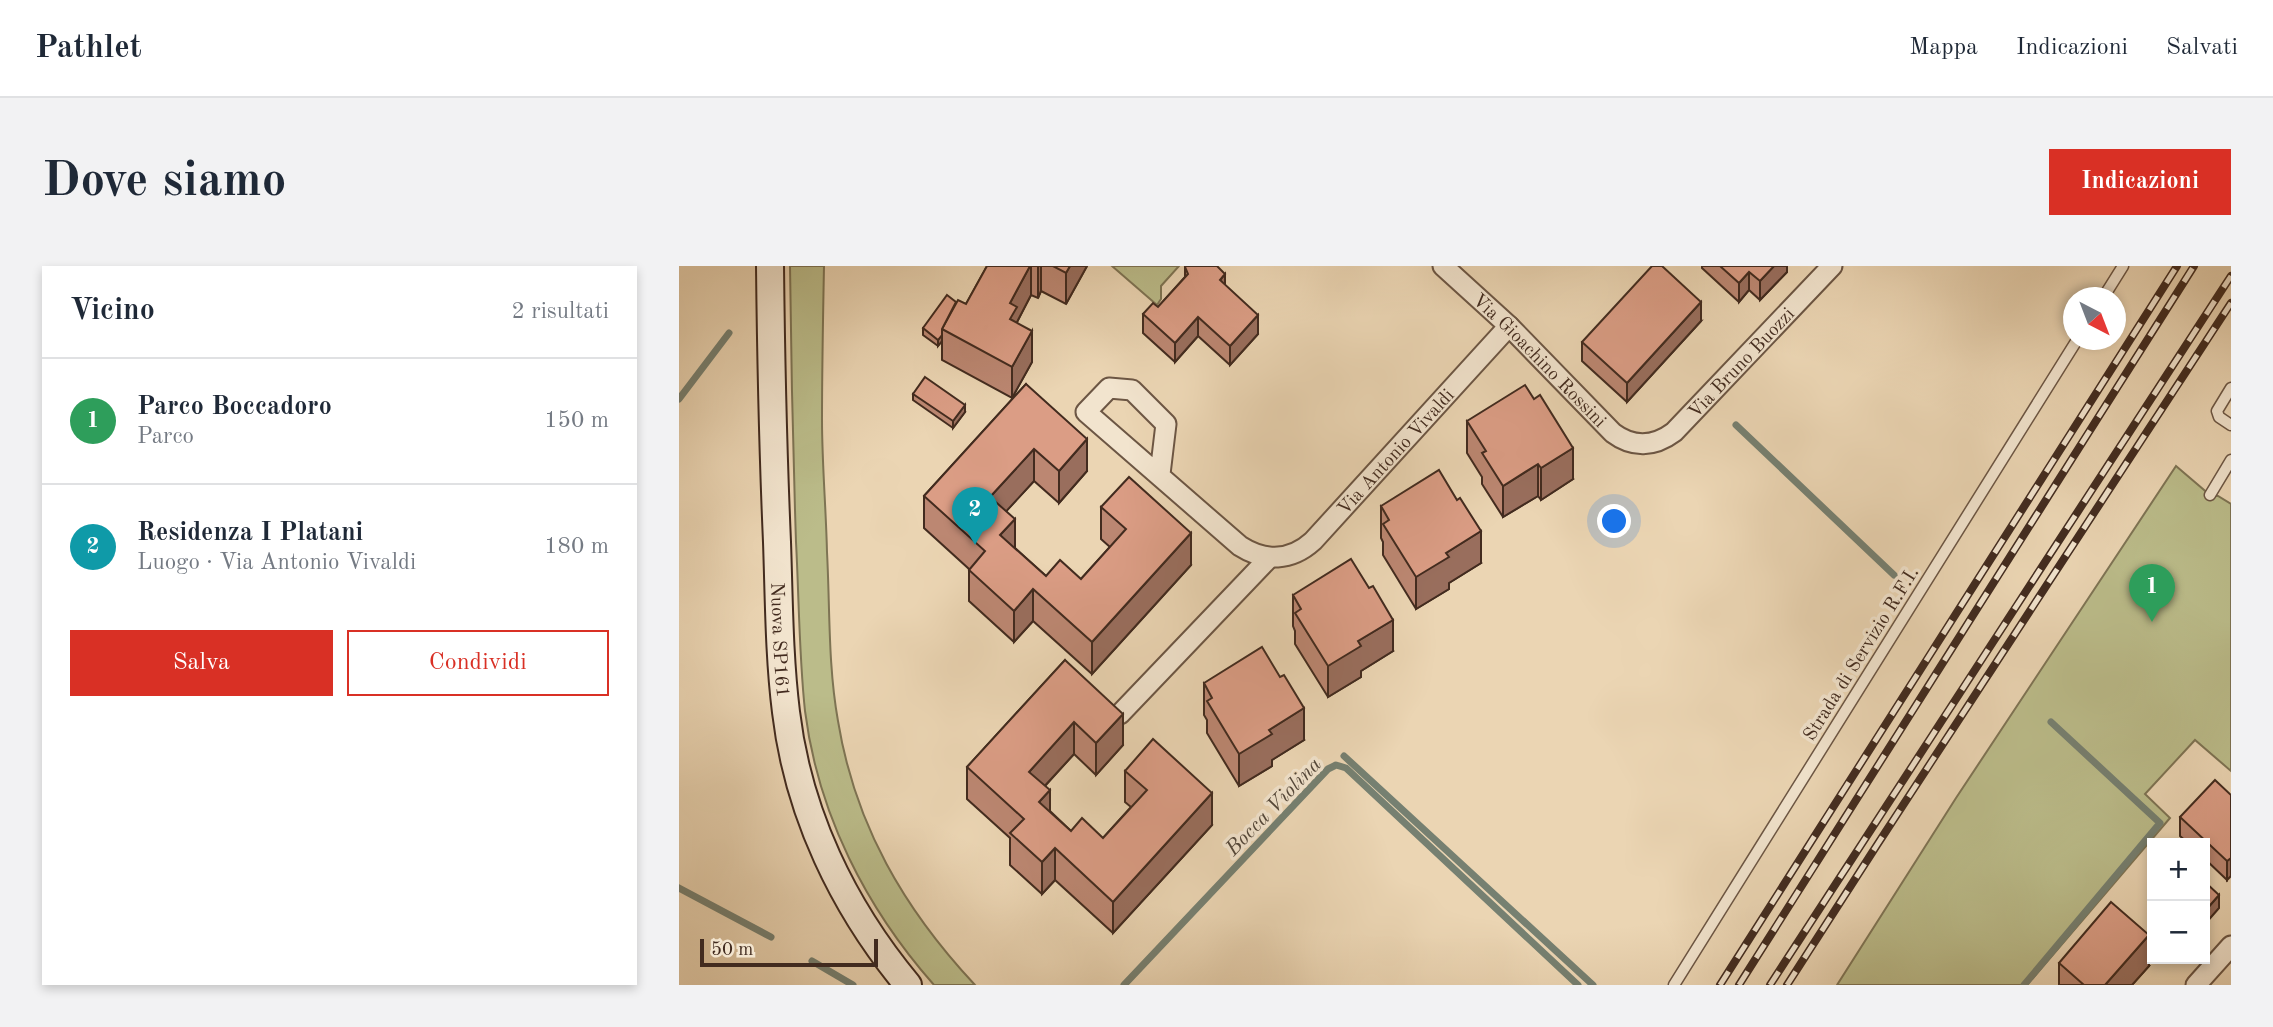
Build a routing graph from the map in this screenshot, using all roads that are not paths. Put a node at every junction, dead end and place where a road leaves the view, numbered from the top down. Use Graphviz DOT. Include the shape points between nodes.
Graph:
graph roads {
  1 [pos="770,266"];
  2 [pos="1443,266"];
  3 [pos="1832,266"];
  4 [pos="2123,266"];
  5 [pos="2110,287"];
  6 [pos="1509,326"];
  7 [pos="2071,350"];
  8 [pos="2231,388"];
  9 [pos="2231,425"];
  10 [pos="1641,444"];
  11 [pos="2231,460"];
  12 [pos="1160,474"];
  13 [pos="2210,495"];
  14 [pos="1269,558"];
  15 [pos="1120,714"];
  16 [pos="2231,946"];
  17 [pos="908,985"];
  18 [pos="1674,985"];
  19 [pos="2196,985"];
  1 -- 17 [label="main road, Nuova SP161" via="782,682 789,731 805,799 841,888"];
  2 -- 6 [label="street, Via Gioachino Rossini"];
  3 -- 10 [label="street, Via Bruno Buozzi" via="1674,432"];
  4 -- 5 [label="lane"];
  6 -- 10 [label="street, Via Gioachino Rossini" via="1612,433"];
  6 -- 14 [label="street, Via Antonio Vivaldi" via="1314,541 1290,556"];
  7 -- 18 [label="lane, Strada di Servizio R.F.I."];
  8 -- 9 [label="lane" via="2217,411"];
  11 -- 13 [label="lane"];
  12 -- 12 [label="street" via="1086,412 1109,388 1132,390 1166,424"];
  12 -- 14 [label="street" via="1242,548"];
  14 -- 15 [label="street"];
  16 -- 19 [label="street"];
}
